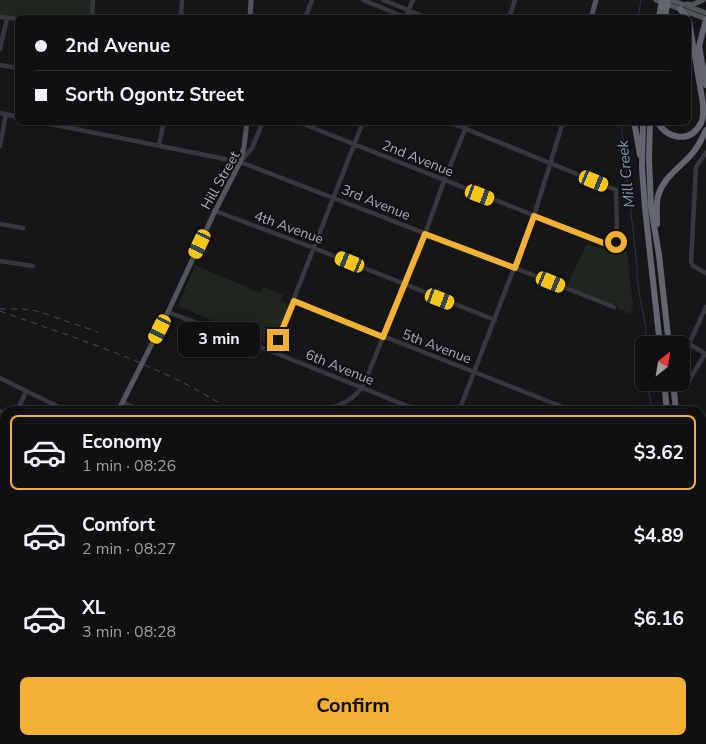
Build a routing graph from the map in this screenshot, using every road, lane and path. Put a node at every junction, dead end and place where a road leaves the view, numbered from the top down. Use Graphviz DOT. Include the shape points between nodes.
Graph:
graph roads {
  1 [pos="93,0"];
  2 [pos="182,0"];
  3 [pos="251,0"];
  4 [pos="312,0"];
  5 [pos="363,0"];
  6 [pos="383,0"];
  7 [pos="412,0"];
  8 [pos="515,0"];
  9 [pos="596,0"];
  10 [pos="656,0"];
  11 [pos="662,0"];
  12 [pos="670,0"];
  13 [pos="703,0"];
  14 [pos="706,5"];
  15 [pos="680,6"];
  16 [pos="409,10"];
  17 [pos="92,15"];
  18 [pos="181,15"];
  19 [pos="250,15"];
  20 [pos="306,15"];
  21 [pos="401,15"];
  22 [pos="407,15"];
  23 [pos="421,15"];
  24 [pos="509,15"];
  25 [pos="592,15"];
  26 [pos="659,15"];
  27 [pos="666,15"];
  28 [pos="685,15"];
  29 [pos="0,17"];
  30 [pos="705,17"];
  31 [pos="6,18"];
  32 [pos="15,19"];
  33 [pos="691,34"];
  34 [pos="706,37"];
  35 [pos="699,46"];
  36 [pos="0,49"];
  37 [pos="0,64"];
  38 [pos="15,67"];
  39 [pos="706,85"];
  40 [pos="3,114"];
  41 [pos="54,125"];
  42 [pos="72,125"];
  43 [pos="163,125"];
  44 [pos="247,125"];
  45 [pos="261,125"];
  46 [pos="305,125"];
  47 [pos="362,125"];
  48 [pos="456,125"];
  49 [pos="467,125"];
  50 [pos="562,125"];
  51 [pos="634,125"];
  52 [pos="643,125"];
  53 [pos="650,125"];
  54 [pos="659,125"];
  55 [pos="71,129"];
  56 [pos="466,129"];
  57 [pos="706,130"];
  58 [pos="1,136"];
  59 [pos="159,145"];
  60 [pos="355,145"];
  61 [pos="0,146"];
  62 [pos="706,153"];
  63 [pos="240,162"];
  64 [pos="550,163"];
  65 [pos="643,178"];
  66 [pos="444,181"];
  67 [pos="333,197"];
  68 [pos="215,211"];
  69 [pos="534,216"];
  70 [pos="0,224"];
  71 [pos="23,228"];
  72 [pos="425,234"];
  73 [pos="314,248"];
  74 [pos="659,255"];
  75 [pos="0,261"];
  76 [pos="33,266"];
  77 [pos="515,268"];
  78 [pos="706,273"];
  79 [pos="404,284"];
  80 [pos="294,301"];
  81 [pos="614,307"];
  82 [pos="706,307"];
  83 [pos="168,312"];
  84 [pos="495,320"];
  85 [pos="659,336"];
  86 [pos="668,336"];
  87 [pos="383,337"];
  88 [pos="273,352"];
  89 [pos="706,354"];
  90 [pos="475,372"];
  91 [pos="0,378"];
  92 [pos="690,379"];
  93 [pos="362,388"];
  94 [pos="26,391"];
  95 [pos="665,391"];
  96 [pos="674,391"];
  97 [pos="123,402"];
  98 [pos="19,406"];
  99 [pos="58,406"];
  100 [pos="121,406"];
  101 [pos="131,406"];
  102 [pos="337,406"];
  103 [pos="407,406"];
  104 [pos="461,406"];
  105 [pos="560,406"];
  106 [pos="667,406"];
  107 [pos="675,406"];
  1 -- 17 [label="street"];
  2 -- 18 [label="street"];
  3 -- 19 [label="main road"];
  4 -- 20 [label="street"];
  5 -- 21 [label="street"];
  6 -- 16 [label="street"];
  7 -- 16 [label="street"];
  8 -- 24 [label="street"];
  9 -- 25 [label="main road"];
  10 -- 15 [label="main road"];
  11 -- 26 [label="highway, bridge"];
  12 -- 15 [label="main road"];
  12 -- 27 [label="highway, bridge"];
  13 -- 15 [label="main road"];
  14 -- 30 [label="main road"];
  15 -- 28 [label="highway"];
  15 -- 30 [label="main road"];
  16 -- 22 [label="street"];
  16 -- 23 [label="street"];
  29 -- 31 [label="street"];
  30 -- 35 [label="highway"];
  31 -- 32 [label="street"];
  31 -- 36 [label="street"];
  33 -- 54 [label="highway" via="703,104 701,123 691,134 678,138"];
  34 -- 35 [label="highway"];
  35 -- 39 [label="highway"];
  37 -- 38 [label="street"];
  40 -- 58 [label="street"];
  41 -- 55 [label="street, 3rd Avenue"];
  42 -- 55 [label="street"];
  43 -- 59 [label="street"];
  44 -- 63 [label="main road"];
  45 -- 63 [label="street, Hill Street" via="252,148"];
  46 -- 60 [label="street, 2nd Avenue"];
  47 -- 60 [label="street"];
  48 -- 56 [label="street"];
  49 -- 56 [label="street"];
  50 -- 64 [label="street"];
  51 -- 65 [label="highway"];
  52 -- 65 [label="highway"];
  53 -- 74 [label="highway" via="651,207"];
  55 -- 59 [label="street, 3rd Avenue"];
  56 -- 64 [label="street"];
  56 -- 66 [label="street"];
  57 -- 74 [label="highway" via="697,148 671,173 658,197"];
  58 -- 61 [label="street"];
  59 -- 63 [label="street, 3rd Avenue"];
  60 -- 66 [label="street, 2nd Avenue"];
  60 -- 67 [label="street"];
  62 -- 78 [label="street" via="696,167 692,254 693,266"];
  63 -- 67 [label="street, 3rd Avenue"];
  63 -- 68 [label="main road, Hill Street"];
  64 -- 69 [label="street"];
  64 -- 69 [label="street, 2nd Avenue" via="616,190 616,242 614,247"];
  65 -- 85 [label="highway"];
  66 -- 69 [label="street, 2nd Avenue"];
  66 -- 72 [label="street"];
  67 -- 72 [label="street, 3rd Avenue"];
  67 -- 73 [label="street"];
  68 -- 73 [label="street, 4th Avenue"];
  68 -- 83 [label="main road, Hill Street"];
  69 -- 77 [label="street"];
  70 -- 71 [label="street"];
  72 -- 77 [label="street, 3rd Avenue"];
  72 -- 79 [label="street"];
  73 -- 79 [label="street, 4th Avenue"];
  73 -- 80 [label="street"];
  74 -- 86 [label="highway"];
  75 -- 76 [label="street"];
  77 -- 81 [label="street, 3rd Avenue"];
  77 -- 84 [label="street"];
  79 -- 84 [label="street, 4th Avenue"];
  79 -- 87 [label="street"];
  80 -- 87 [label="street, 5th Avenue"];
  80 -- 88 [label="street"];
  82 -- 89 [label="street" via="689,344"];
  83 -- 88 [label="street, 6th Avenue"];
  83 -- 97 [label="main road, Hill Street"];
  84 -- 90 [label="street"];
  87 -- 90 [label="street, 5th Avenue"];
  87 -- 93 [label="street"];
  88 -- 93 [label="street, 6th Avenue"];
  89 -- 92 [label="street"];
  90 -- 104 [label="street"];
  90 -- 105 [label="street, 5th Avenue"];
  91 -- 94 [label="street"];
  93 -- 102 [label="street" via="350,400"];
  93 -- 103 [label="street, 6th Avenue"];
  94 -- 98 [label="street"];
  94 -- 99 [label="street"];
  95 -- 106 [label="highway"];
  96 -- 107 [label="highway"];
  97 -- 100 [label="main road, Hill Street"];
  97 -- 101 [label="street"];
}
